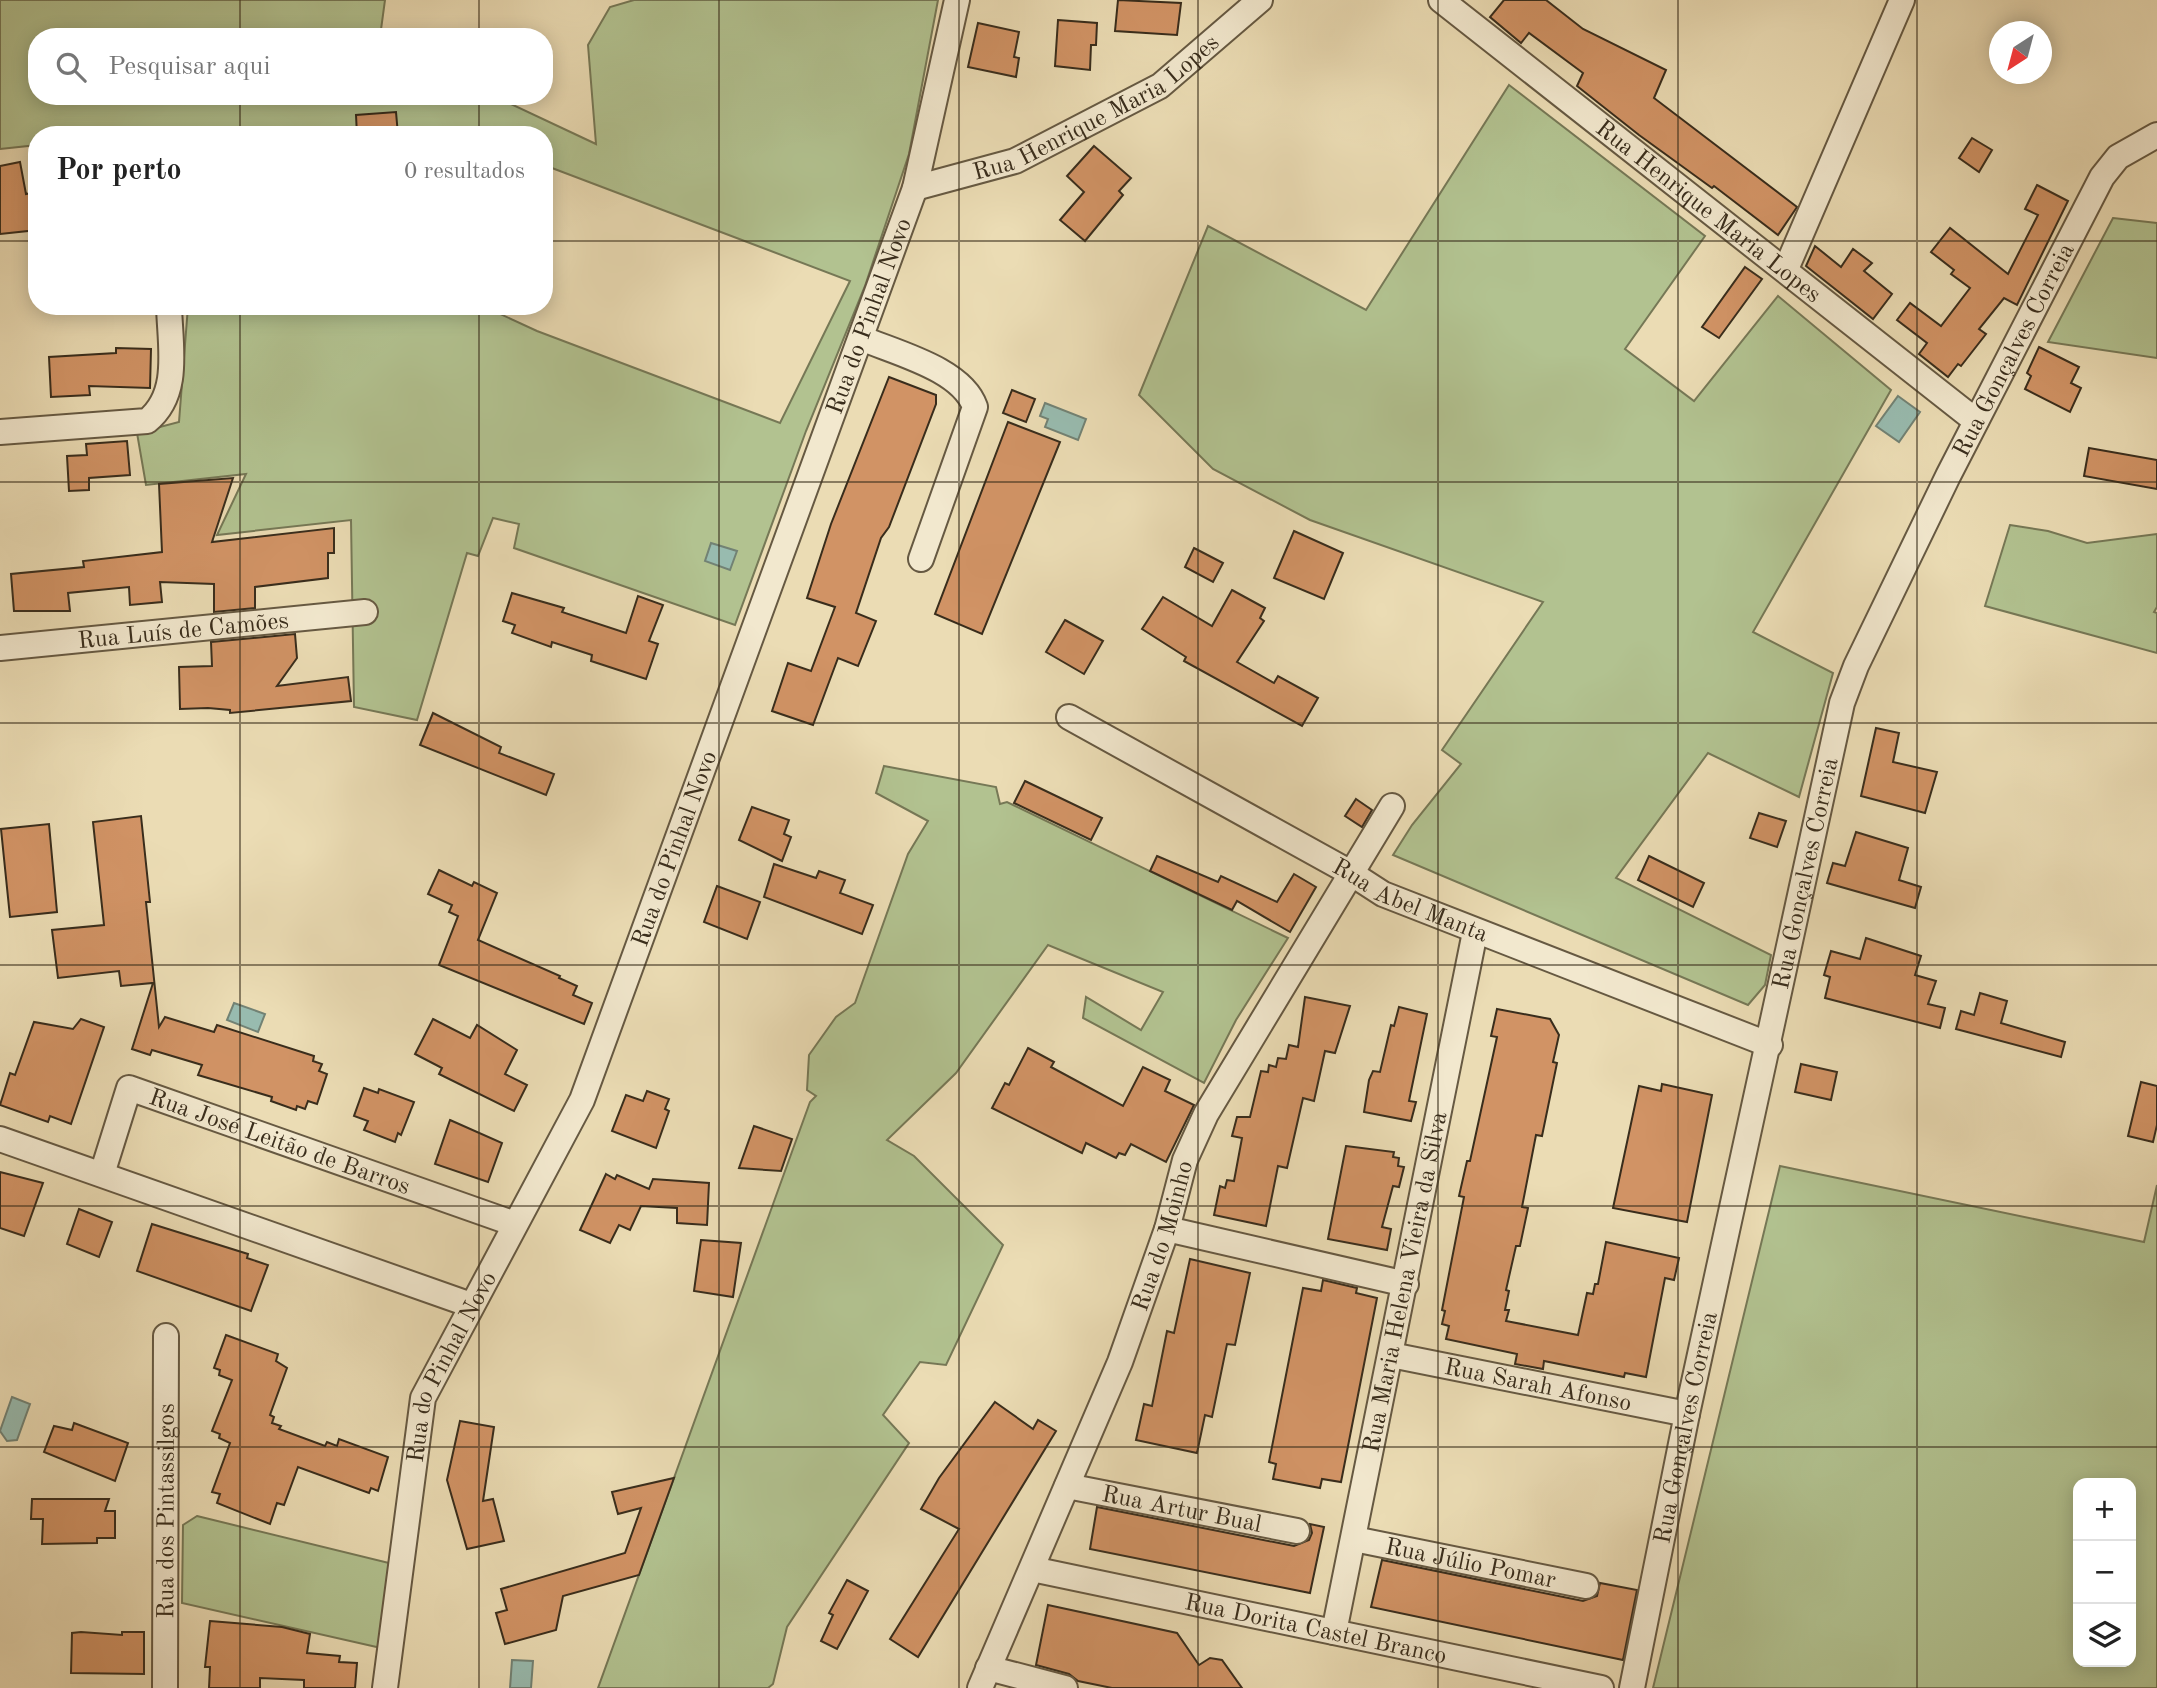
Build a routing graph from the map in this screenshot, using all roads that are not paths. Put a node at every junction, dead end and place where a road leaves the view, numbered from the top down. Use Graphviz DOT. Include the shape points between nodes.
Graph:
graph roads {
  1 [pos="957,0"];
  2 [pos="1259,0"];
  3 [pos="1441,0"];
  4 [pos="1902,0"];
  5 [pos="2157,135"];
  6 [pos="915,188"];
  7 [pos="1786,270"];
  8 [pos="169,315"];
  9 [pos="861,338"];
  10 [pos="1976,421"];
  11 [pos="0,432"];
  12 [pos="921,559"];
  13 [pos="365,612"];
  14 [pos="0,648"];
  15 [pos="1069,717"];
  16 [pos="1392,806"];
  17 [pos="1349,872"];
  18 [pos="1475,932"];
  19 [pos="1770,1045"];
  20 [pos="0,1139"];
  21 [pos="102,1174"];
  22 [pos="515,1224"];
  23 [pos="1167,1229"];
  24 [pos="1406,1284"];
  25 [pos="471,1305"];
  26 [pos="166,1336"];
  27 [pos="1391,1355"];
  28 [pos="1687,1414"];
  29 [pos="1067,1486"];
  30 [pos="1297,1531"];
  31 [pos="1353,1539"];
  32 [pos="1032,1569"];
  33 [pos="1586,1586"];
  34 [pos="1335,1632"];
  35 [pos="984,1678"];
  36 [pos="165,1688"];
  37 [pos="385,1688"];
  38 [pos="1065,1688"];
  39 [pos="1601,1688"];
  40 [pos="1632,1688"];
  1 -- 6 [label="street, Rua do Pinhal Novo"];
  2 -- 6 [label="street, Rua Henrique Maria Lopes" via="1160,86 1015,161"];
  3 -- 7 [label="street, Rua Henrique Maria Lopes"];
  4 -- 7 [label="street"];
  5 -- 10 [label="street, Rua Gonçalves Correia" via="2118,157 2102,177"];
  6 -- 9 [label="street, Rua do Pinhal Novo"];
  7 -- 10 [label="street, Rua Henrique Maria Lopes"];
  8 -- 11 [label="street" via="171,383 162,410 147,421"];
  9 -- 12 [label="street" via="952,377 970,393 975,407"];
  9 -- 22 [label="street, Rua do Pinhal Novo" via="582,1100"];
  10 -- 19 [label="street, Rua Gonçalves Correia" via="1842,703"];
  13 -- 14 [label="street, Rua Luís de Camões"];
  15 -- 17 [label="street, Rua Abel Manta"];
  16 -- 17 [label="street, Rua do Moinho"];
  17 -- 18 [label="street, Rua Abel Manta" via="1383,894"];
  17 -- 23 [label="street, Rua do Moinho" via="1206,1114 1185,1160"];
  18 -- 19 [label="street, Rua Abel Manta"];
  18 -- 24 [label="street, Rua Maria Helena Vieira da Silva"];
  19 -- 28 [label="street, Rua Gonçalves Correia"];
  20 -- 21 [label="street"];
  21 -- 22 [label="street, Rua José Leitão de Barros" via="129,1088"];
  21 -- 25 [label="street"];
  22 -- 25 [label="street, Rua do Pinhal Novo"];
  23 -- 24 [label="street"];
  23 -- 29 [label="street, Rua do Moinho" via="1120,1362"];
  24 -- 27 [label="street, Rua Maria Helena Vieira da Silva"];
  25 -- 37 [label="street, Rua do Pinhal Novo" via="424,1398"];
  26 -- 36 [label="street, Rua dos Pintassilgos"];
  27 -- 28 [label="street, Rua Sarah Afonso"];
  27 -- 31 [label="street, Rua Maria Helena Vieira da Silva"];
  28 -- 40 [label="street, Rua Gonçalves Correia"];
  29 -- 30 [label="street, Rua Artur Bual"];
  29 -- 32 [label="street, Rua do Moinho"];
  31 -- 33 [label="street, Rua Júlio Pomar"];
  31 -- 34 [label="street, Rua Maria Helena Vieira da Silva"];
  32 -- 34 [label="street, Rua Dorita Castel Branco"];
  32 -- 35 [label="street, Rua do Moinho"];
  34 -- 39 [label="street, Rua Dorita Castel Branco"];
  35 -- 38 [label="street"];
}
